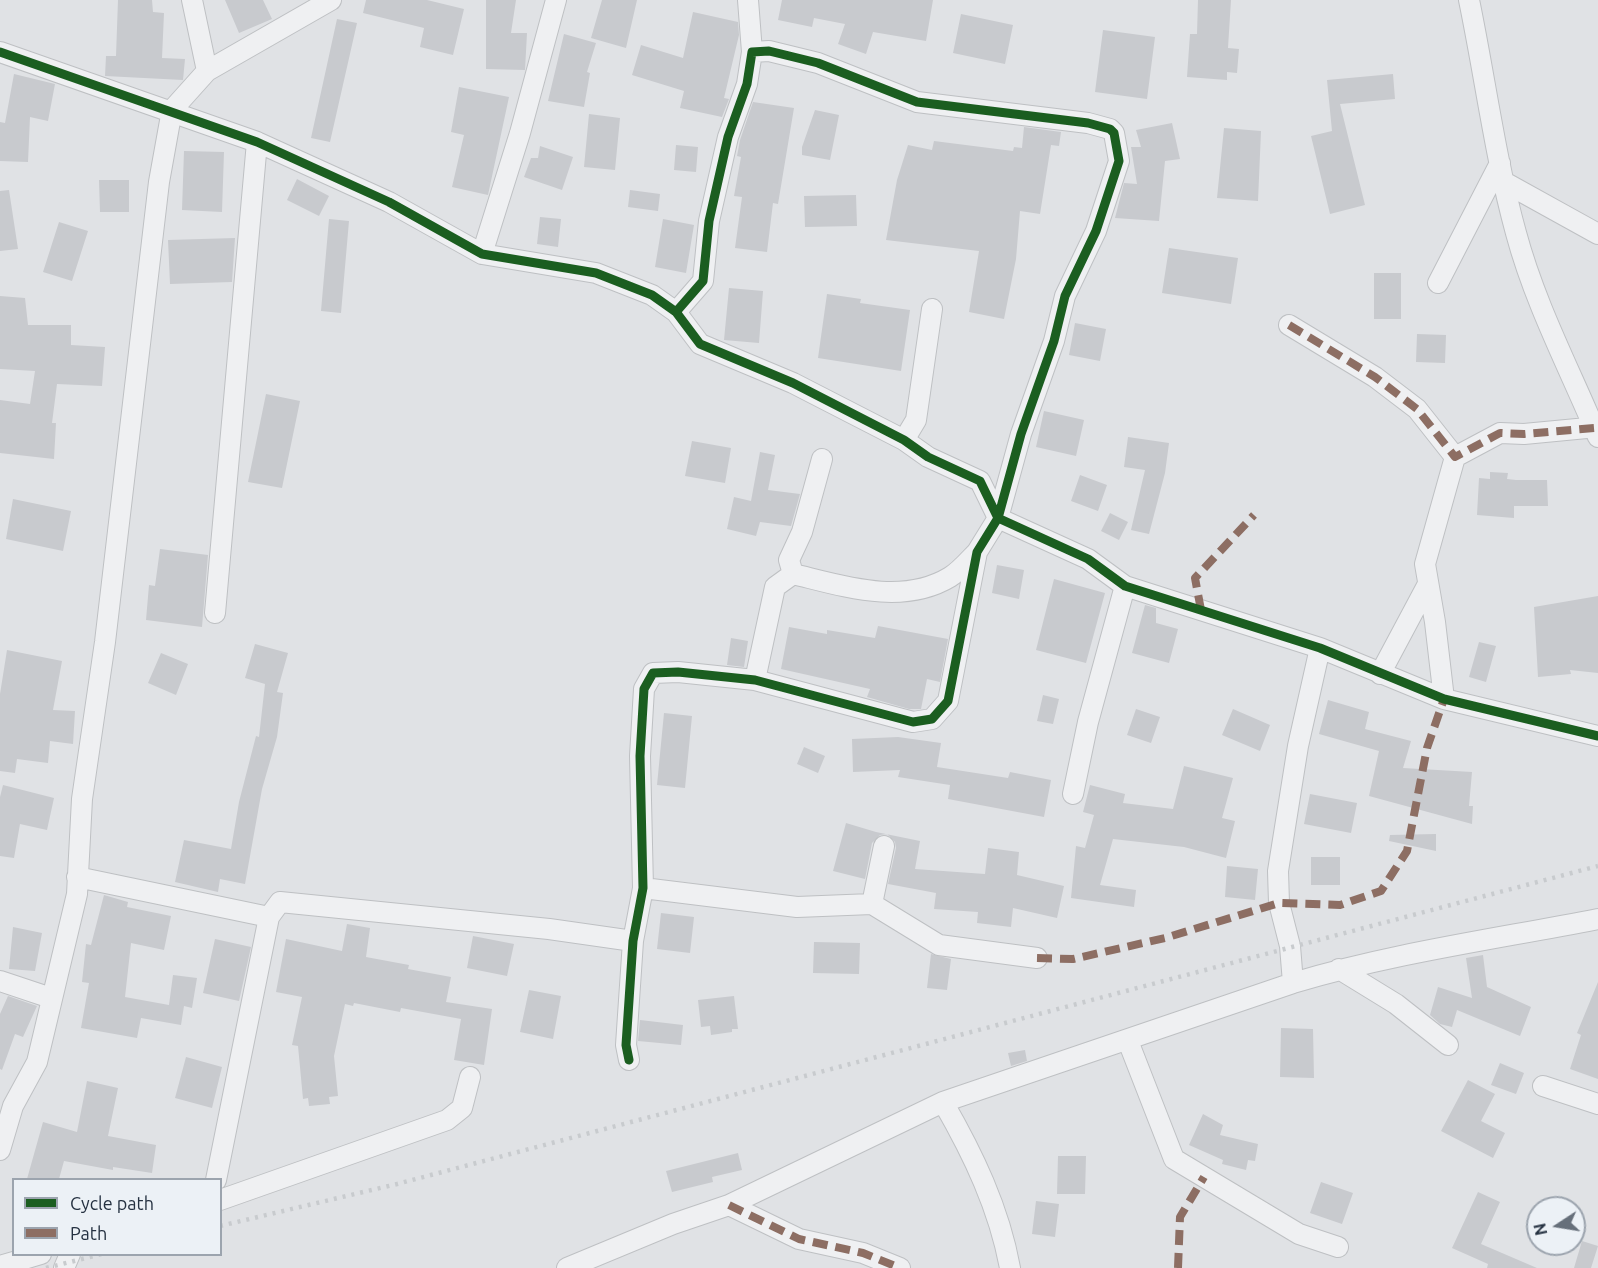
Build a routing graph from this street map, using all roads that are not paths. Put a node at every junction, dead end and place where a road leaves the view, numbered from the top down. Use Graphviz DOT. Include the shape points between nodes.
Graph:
graph roads {
  1 [pos="192,0"];
  2 [pos="556,0"];
  3 [pos="748,0"];
  4 [pos="1469,0"];
  5 [pos="325,2"];
  6 [pos="0,52"];
  7 [pos="752,52"];
  8 [pos="207,71"];
  9 [pos="172,110"];
  10 [pos="257,142"];
  11 [pos="1500,163"];
  12 [pos="1504,182"];
  13 [pos="1598,234"];
  14 [pos="482,254"];
  15 [pos="1438,283"];
  16 [pos="932,309"];
  17 [pos="676,312"];
  18 [pos="1289,325"];
  19 [pos="1597,431"];
  20 [pos="904,440"];
  21 [pos="1455,457"];
  22 [pos="822,459"];
  23 [pos="998,518"];
  24 [pos="977,552"];
  25 [pos="793,574"];
  26 [pos="1428,584"];
  27 [pos="1125,586"];
  28 [pos="215,613"];
  29 [pos="1320,648"];
  30 [pos="1380,674"];
  31 [pos="755,680"];
  32 [pos="1444,699"];
  33 [pos="1598,736"];
  34 [pos="1073,794"];
  35 [pos="884,846"];
  36 [pos="77,877"];
  37 [pos="643,888"];
  38 [pos="872,904"];
  39 [pos="269,917"];
  40 [pos="1598,919"];
  41 [pos="633,941"];
  42 [pos="1037,958"];
  43 [pos="1340,969"];
  44 [pos="0,981"];
  45 [pos="1293,983"];
  46 [pos="51,998"];
  47 [pos="1128,1041"];
  48 [pos="1448,1045"];
  49 [pos="629,1060"];
  50 [pos="470,1077"];
  51 [pos="1543,1086"];
  52 [pos="943,1102"];
  53 [pos="1598,1104"];
  54 [pos="0,1150"];
  55 [pos="216,1178"];
  56 [pos="222,1199"];
  57 [pos="729,1205"];
  58 [pos="1338,1247"];
  59 [pos="34,1256"];
  60 [pos="0,1266"];
  61 [pos="567,1268"];
  62 [pos="900,1268"];
  63 [pos="1010,1268"];
  1 -- 8 [label="street"];
  2 -- 14 [label="street"];
  3 -- 7 [label="street"];
  4 -- 11 [label="street"];
  5 -- 8 [label="street"];
  6 -- 9 [label="street"];
  7 -- 17 [label="street" via="747,84 728,137 709,221 703,281"];
  7 -- 23 [label="street" via="769,51 818,63 917,102 1089,123 1114,134 1119,160 1096,231 1065,296"];
  8 -- 9 [label="street"];
  9 -- 10 [label="street"];
  9 -- 36 [label="street" via="159,182 121,519 82,800"];
  10 -- 14 [label="street" via="389,202"];
  10 -- 28 [label="street"];
  11 -- 12 [label="street"];
  11 -- 15 [label="street"];
  12 -- 13 [label="street"];
  12 -- 19 [label="street" via="1516,235 1536,293"];
  14 -- 17 [label="street" via="596,273 652,295"];
  16 -- 20 [label="street" via="916,420"];
  17 -- 20 [label="street" via="700,344 793,383"];
  18 -- 21 [label="street" via="1374,377 1417,409"];
  19 -- 21 [label="street" via="1500,433"];
  20 -- 23 [label="street" via="928,457 980,481"];
  21 -- 26 [label="street" via="1425,564"];
  22 -- 25 [label="street" via="789,560"];
  23 -- 24 [label="street"];
  23 -- 27 [label="street" via="1088,560"];
  24 -- 25 [label="street" via="951,577 909,593 857,590"];
  24 -- 31 [label="street" via="948,701 932,719 913,722"];
  25 -- 31 [label="street" via="775,587"];
  26 -- 30 [label="street"];
  26 -- 32 [label="street"];
  27 -- 29 [label="street"];
  27 -- 34 [label="street"];
  29 -- 30 [label="street"];
  29 -- 45 [label="street" via="1298,746 1278,871 1279,903 1290,946"];
  30 -- 32 [label="street"];
  31 -- 37 [label="street" via="652,673 644,689 640,756"];
  32 -- 33 [label="street"];
  35 -- 38 [label="street"];
  36 -- 39 [label="street"];
  36 -- 46 [label="street" via="77,894"];
  37 -- 38 [label="street" via="797,907"];
  37 -- 41 [label="street"];
  38 -- 42 [label="street" via="939,945"];
  39 -- 41 [label="street" via="280,902"];
  39 -- 55 [label="street"];
  40 -- 43 [label="street" via="1427,949"];
  41 -- 49 [label="street" via="626,1045"];
  43 -- 45 [label="street"];
  43 -- 48 [label="street" via="1396,1004"];
  44 -- 46 [label="street"];
  45 -- 47 [label="street"];
  46 -- 54 [label="street" via="37,1062 13,1106"];
  47 -- 52 [label="street"];
  47 -- 58 [label="street" via="1174,1159 1299,1234"];
  50 -- 56 [label="street" via="462,1108 447,1120"];
  51 -- 53 [label="street"];
  52 -- 57 [label="street"];
  52 -- 63 [label="street" via="986,1184"];
  57 -- 61 [label="street"];
  57 -- 62 [label="street" via="799,1239 863,1253"];
  59 -- 60 [label="street"];
}
